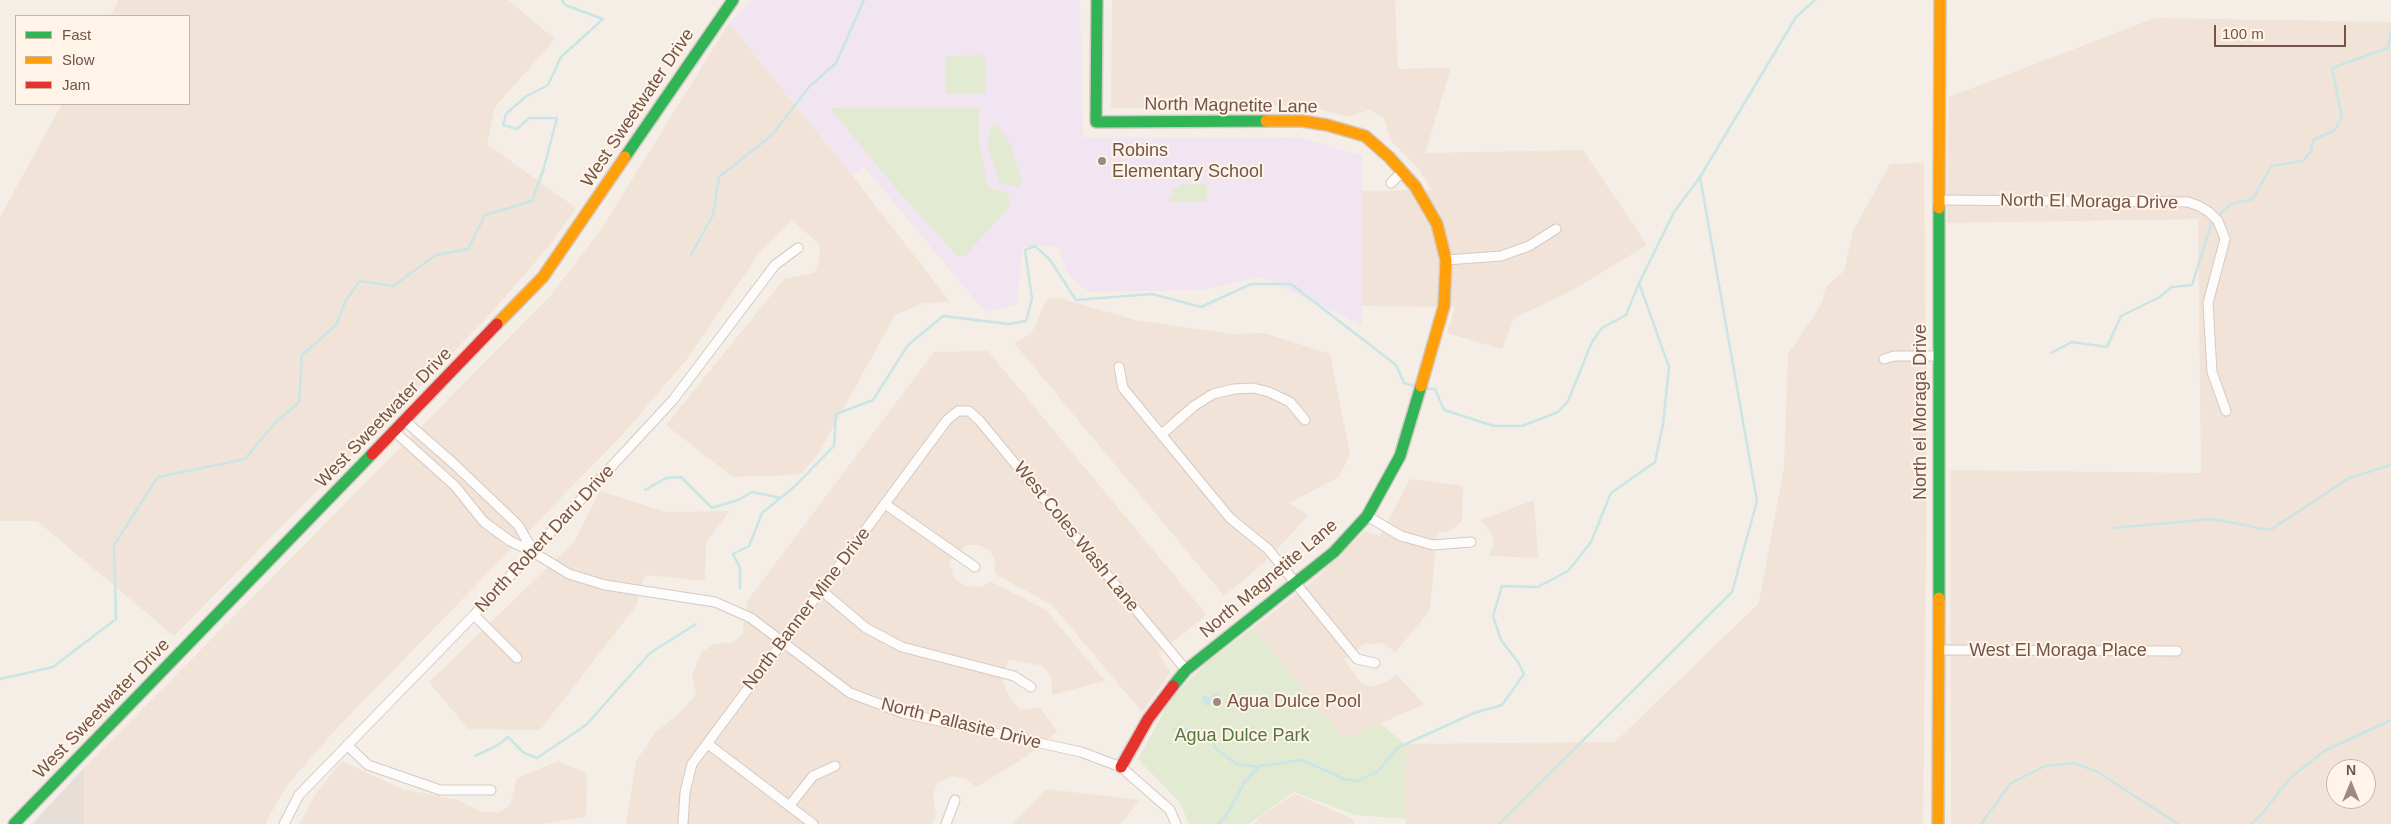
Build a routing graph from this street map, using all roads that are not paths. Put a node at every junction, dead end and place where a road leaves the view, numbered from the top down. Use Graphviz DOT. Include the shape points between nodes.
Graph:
graph roads {
  1 [pos="733,0"];
  2 [pos="1097,0"];
  3 [pos="1940,0"];
  4 [pos="1403,170"];
  5 [pos="1391,183"];
  6 [pos="1938,200"];
  7 [pos="1556,229"];
  8 [pos="798,248"];
  9 [pos="1446,260"];
  10 [pos="1938,356"];
  11 [pos="1884,359"];
  12 [pos="1119,367"];
  13 [pos="963,407"];
  14 [pos="2226,411"];
  15 [pos="1305,420"];
  16 [pos="405,421"];
  17 [pos="395,432"];
  18 [pos="1162,434"];
  19 [pos="886,504"];
  20 [pos="1367,516"];
  21 [pos="1471,542"];
  22 [pos="533,552"];
  23 [pos="974,567"];
  24 [pos="1295,582"];
  25 [pos="821,590"];
  26 [pos="474,615"];
  27 [pos="782,641"];
  28 [pos="1939,650"];
  29 [pos="2177,651"];
  30 [pos="517,658"];
  31 [pos="1375,663"];
  32 [pos="1186,670"];
  33 [pos="1031,687"];
  34 [pos="708,744"];
  35 [pos="347,745"];
  36 [pos="836,766"];
  37 [pos="1121,767"];
  38 [pos="491,790"];
  39 [pos="955,800"];
  40 [pos="790,805"];
  41 [pos="14,824"];
  42 [pos="284,824"];
  43 [pos="684,824"];
  44 [pos="813,824"];
  45 [pos="946,824"];
  46 [pos="1176,824"];
  47 [pos="1938,824"];
  1 -- 16 [label="street, West Sweetwater Drive" via="543,278"];
  2 -- 4 [label="street, North Magnetite Lane" via="1096,122 1311,122 1365,136"];
  3 -- 6 [label="street, North el Moraga Drive"];
  4 -- 5 [label="street"];
  4 -- 9 [label="street, North Magnetite Lane" via="1436,224"];
  6 -- 10 [label="street, North el Moraga Drive"];
  6 -- 14 [label="street, North El Moraga Drive" via="2188,202 2209,212 2218,221 2225,239 2208,303 2212,372"];
  7 -- 9 [label="street" via="1529,246 1501,256"];
  8 -- 22 [label="street, North Robert Daru Drive" via="775,265 673,400"];
  9 -- 20 [label="street, North Magnetite Lane" via="1444,306 1400,456"];
  10 -- 11 [label="street"];
  10 -- 28 [label="street, North el Moraga Drive"];
  12 -- 18 [label="street" via="1123,388"];
  13 -- 19 [label="street, North Banner Mine Drive" via="947,420"];
  13 -- 32 [label="street, West Coles Wash Lane" via="974,413"];
  15 -- 18 [label="street" via="1290,402 1269,392 1253,388 1234,389 1213,394"];
  16 -- 17 [label="street, West Sweetwater Drive"];
  16 -- 22 [label="street" via="518,525"];
  17 -- 22 [label="street, North Pallasite Drive" via="455,486 484,522 510,541"];
  17 -- 41 [label="street, West Sweetwater Drive"];
  18 -- 24 [label="street" via="1230,518 1268,549"];
  19 -- 23 [label="street"];
  19 -- 25 [label="street, North Banner Mine Drive"];
  20 -- 21 [label="street" via="1401,536 1433,545"];
  20 -- 24 [label="street, North Magnetite Lane" via="1334,552"];
  22 -- 26 [label="street, North Robert Daru Drive"];
  22 -- 27 [label="street, North Pallasite Drive" via="569,574 605,585 715,602 752,618"];
  24 -- 31 [label="street" via="1357,659"];
  24 -- 32 [label="street, North Magnetite Lane"];
  25 -- 27 [label="street, North Banner Mine Drive"];
  25 -- 33 [label="street" via="866,628 902,647 1014,676"];
  26 -- 30 [label="street"];
  26 -- 35 [label="street, North Robert Daru Drive"];
  27 -- 34 [label="street, North Banner Mine Drive"];
  27 -- 37 [label="street, North Pallasite Drive" via="850,693 903,713 1081,752"];
  28 -- 29 [label="street, West El Moraga Place"];
  28 -- 47 [label="street, North el Moraga Drive"];
  32 -- 37 [label="street, North Magnetite Lane" via="1148,719"];
  34 -- 40 [label="street"];
  34 -- 43 [label="street, North Banner Mine Drive" via="692,764 685,792"];
  35 -- 38 [label="street" via="368,765 440,790"];
  35 -- 42 [label="street, North Robert Daru Drive" via="299,796"];
  36 -- 40 [label="street" via="812,776"];
  37 -- 46 [label="street" via="1170,810"];
  39 -- 45 [label="street"];
  40 -- 44 [label="street"];
}
